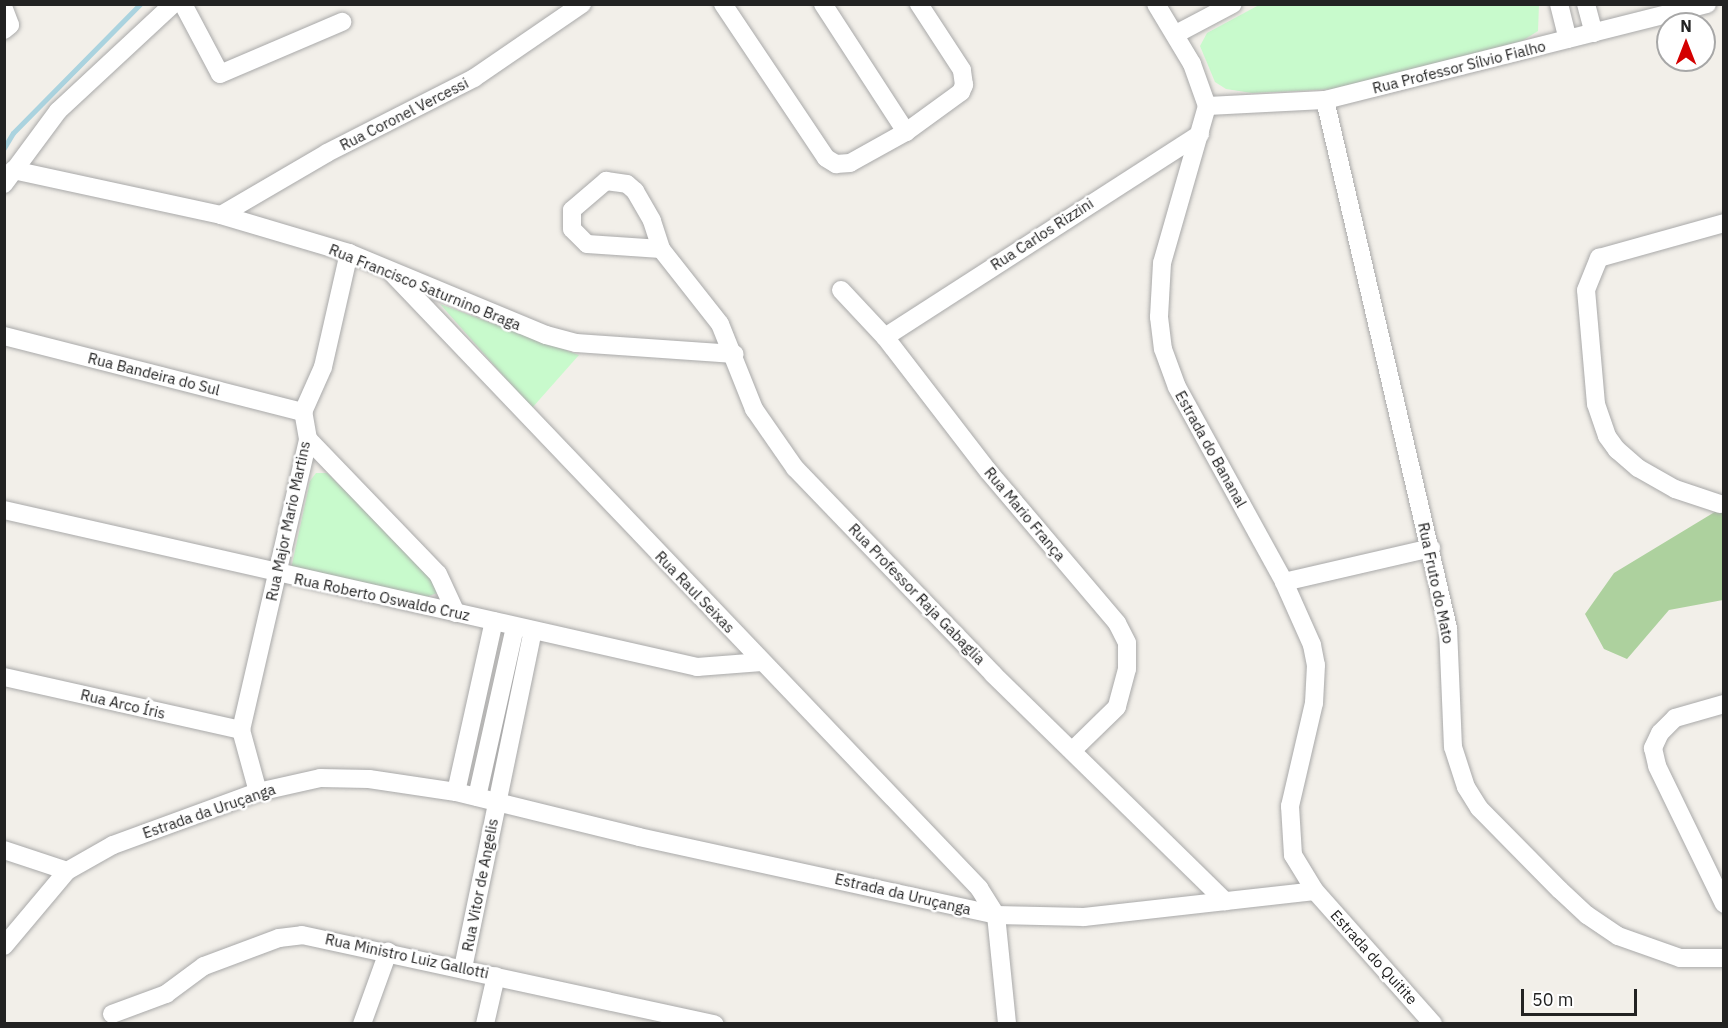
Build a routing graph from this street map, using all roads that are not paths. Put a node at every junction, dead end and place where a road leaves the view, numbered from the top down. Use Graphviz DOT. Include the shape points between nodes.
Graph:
graph roads {
  1 [pos="582,4"];
  2 [pos="723,4"];
  3 [pos="823,4"];
  4 [pos="919,4"];
  5 [pos="1156,4"];
  6 [pos="1233,4"];
  7 [pos="1559,4"];
  8 [pos="1586,4"];
  9 [pos="1707,4"];
  10 [pos="182,5"];
  11 [pos="4,9"];
  12 [pos="342,22"];
  13 [pos="4,30"];
  14 [pos="1594,33"];
  15 [pos="1176,34"];
  16 [pos="1568,39"];
  17 [pos="1325,100"];
  18 [pos="1207,106"];
  19 [pos="906,132"];
  20 [pos="1200,134"];
  21 [pos="9,177"];
  22 [pos="221,215"];
  23 [pos="1724,223"];
  24 [pos="661,249"];
  25 [pos="349,253"];
  26 [pos="391,272"];
  27 [pos="841,290"];
  28 [pos="4,336"];
  29 [pos="885,337"];
  30 [pos="735,354"];
  31 [pos="303,412"];
  32 [pos="308,439"];
  33 [pos="1720,504"];
  34 [pos="4,510"];
  35 [pos="1431,548"];
  36 [pos="276,574"];
  37 [pos="1284,582"];
  38 [pos="456,613"];
  39 [pos="494,621"];
  40 [pos="515,627"];
  41 [pos="533,631"];
  42 [pos="762,662"];
  43 [pos="4,677"];
  44 [pos="1724,704"];
  45 [pos="241,730"];
  46 [pos="1074,750"];
  47 [pos="258,792"];
  48 [pos="456,792"];
  49 [pos="477,797"];
  50 [pos="497,802"];
  51 [pos="4,850"];
  52 [pos="67,871"];
  53 [pos="1315,891"];
  54 [pos="1225,901"];
  55 [pos="1724,904"];
  56 [pos="996,915"];
  57 [pos="4,946"];
  58 [pos="388,952"];
  59 [pos="1724,958"];
  60 [pos="463,968"];
  61 [pos="496,976"];
  62 [pos="112,1014"];
  63 [pos="362,1023"];
  64 [pos="484,1023"];
  65 [pos="714,1023"];
  66 [pos="1007,1023"];
  67 [pos="1433,1023"];
  1 -- 22 [label="street, Rua Coronel Vercessi" via="474,78 327,153"];
  2 -- 19 [label="street" via="825,158 836,164 850,163"];
  3 -- 19 [label="street"];
  4 -- 19 [label="street" via="962,70 964,85 953,100"];
  5 -- 15 [label="street"];
  6 -- 15 [label="street"];
  7 -- 16 [label="street"];
  8 -- 14 [label="street"];
  9 -- 14 [label="street, Rua Professor Sílvio Fialho"];
  10 -- 12 [label="street" via="220,74"];
  10 -- 21 [label="street" via="58,111"];
  11 -- 13 [label="street" via="10,26"];
  14 -- 16 [label="street, Rua Professor Sílvio Fialho"];
  15 -- 18 [label="street"];
  16 -- 17 [label="street, Rua Professor Sílvio Fialho"];
  17 -- 18 [label="street, Rua Professor Sílvio Fialho"];
  17 -- 35 [label="street, Rua Fruto do Mato"];
  18 -- 20 [label="street, Estrada do Bananal"];
  20 -- 29 [label="street, Rua Carlos Rizzini"];
  20 -- 37 [label="street, Estrada do Bananal" via="1162,263 1159,317 1163,349 1177,387"];
  21 -- 22 [label="street, Rua Francisco Saturnino Braga"];
  22 -- 25 [label="street, Rua Francisco Saturnino Braga"];
  23 -- 33 [label="street" via="1599,258 1586,290 1596,404 1606,436 1638,468 1675,489"];
  24 -- 24 [label="street, Rua Professor Raja Gabaglia" via="652,221 627,184 606,182 572,210 572,229 587,244"];
  24 -- 30 [label="street, Rua Professor Raja Gabaglia" via="720,324"];
  25 -- 26 [label="street, Rua Francisco Saturnino Braga"];
  25 -- 31 [label="street" via="323,367"];
  26 -- 30 [label="street, Rua Francisco Saturnino Braga" via="546,335 576,343"];
  26 -- 42 [label="street, Rua Raul Seixas"];
  27 -- 29 [label="street, Rua Mario França"];
  28 -- 31 [label="street, Rua Bandeira do Sul"];
  29 -- 46 [label="street, Rua Mario França" via="989,472 1117,623 1127,643 1128,669 1117,707"];
  30 -- 46 [label="street, Rua Professor Raja Gabaglia" via="754,409 795,468 993,674"];
  31 -- 32 [label="street, Rua Major Mario Martins"];
  32 -- 36 [label="street, Rua Major Mario Martins"];
  32 -- 38 [label="street" via="438,574"];
  34 -- 36 [label="street, Rua Roberto Oswaldo Cruz"];
  35 -- 37 [label="street"];
  35 -- 59 [label="street, Rua Fruto do Mato" via="1448,628 1453,747 1466,787 1479,808 1587,915 1618,936 1680,958"];
  36 -- 38 [label="street, Rua Roberto Oswaldo Cruz"];
  36 -- 45 [label="street, Rua Major Mario Martins"];
  37 -- 53 [label="street, Estrada do Bananal" via="1312,645 1316,665 1314,703 1294,781 1290,821 1293,855"];
  38 -- 39 [label="street, Rua Roberto Oswaldo Cruz"];
  39 -- 40 [label="street, Rua Roberto Oswaldo Cruz"];
  39 -- 48 [label="street"];
  40 -- 41 [label="street, Rua Roberto Oswaldo Cruz"];
  40 -- 49 [label="street"];
  41 -- 42 [label="street, Rua Roberto Oswaldo Cruz" via="697,667"];
  41 -- 50 [label="street"];
  42 -- 56 [label="street, Rua Raul Seixas" via="979,888"];
  43 -- 45 [label="street, Rua Arco Íris"];
  44 -- 55 [label="street" via="1675,718 1660,733 1653,748 1657,766"];
  45 -- 47 [label="street, Rua Major Mario Martins"];
  46 -- 54 [label="street, Rua Professor Raja Gabaglia"];
  47 -- 48 [label="street, Estrada da Uruçanga" via="320,778 344,777"];
  47 -- 52 [label="street, Estrada da Uruçanga" via="113,845"];
  48 -- 49 [label="street, Estrada da Uruçanga"];
  49 -- 50 [label="street, Estrada da Uruçanga"];
  50 -- 56 [label="street, Estrada da Uruçanga"];
  50 -- 60 [label="street, Rua Vitor de Angelis"];
  51 -- 52 [label="street"];
  52 -- 57 [label="street, Estrada da Uruçanga"];
  53 -- 54 [label="street, Estrada da Uruçanga"];
  53 -- 67 [label="street, Estrada do Quitite"];
  54 -- 56 [label="street, Estrada da Uruçanga" via="1084,918"];
  56 -- 66 [label="street"];
  58 -- 60 [label="street, Rua Ministro Luiz Gallotti"];
  58 -- 62 [label="street, Rua Ministro Luiz Gallotti" via="322,937 279,938 204,966 166,994"];
  58 -- 63 [label="street"];
  60 -- 61 [label="street, Rua Ministro Luiz Gallotti"];
  61 -- 64 [label="street"];
  61 -- 65 [label="street, Rua Ministro Luiz Gallotti"];
}
